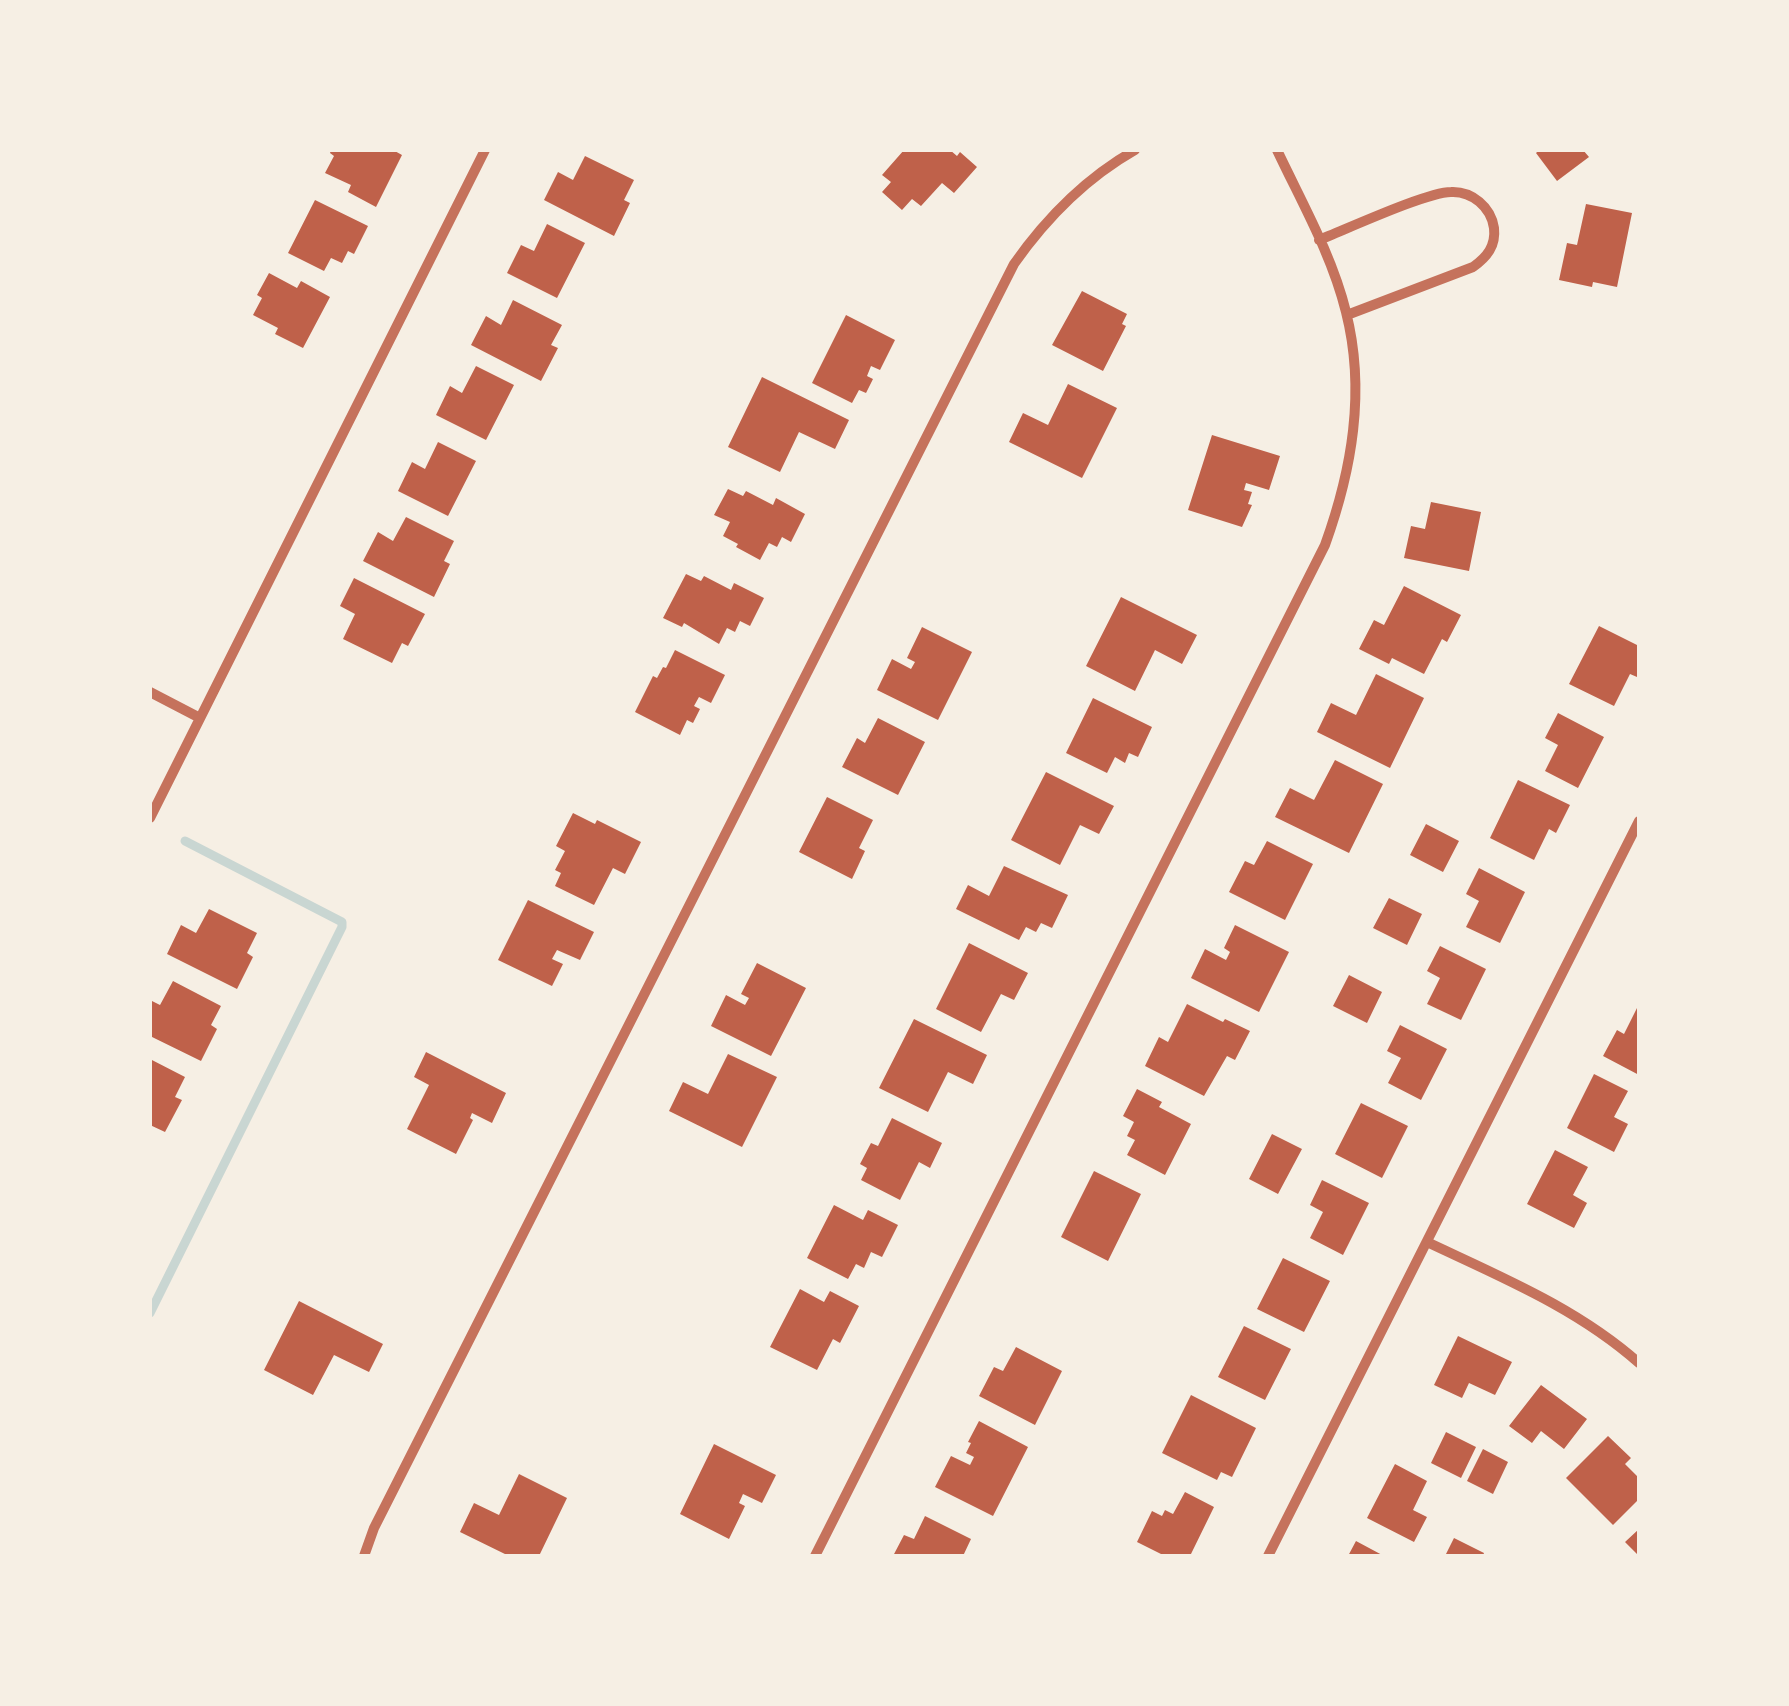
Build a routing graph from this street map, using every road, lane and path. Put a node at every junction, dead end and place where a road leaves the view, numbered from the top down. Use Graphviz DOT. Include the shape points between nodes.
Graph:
graph roads {
  1 [pos="485,150"];
  2 [pos="1136,150"];
  3 [pos="1277,150"];
  4 [pos="1320,240"];
  5 [pos="1347,314"];
  6 [pos="150,692"];
  7 [pos="200,718"];
  8 [pos="150,818"];
  9 [pos="1639,820"];
  10 [pos="1427,1242"];
  11 [pos="1639,1362"];
  12 [pos="364,1556"];
  13 [pos="815,1556"];
  14 [pos="1268,1556"];
  1 -- 7 [label="street"];
  2 -- 12 [label="street" via="1092,178 1014,264"];
  3 -- 4 [label="street"];
  4 -- 5 [label="street"];
  4 -- 5 [label="street" via="1446,191 1473,197 1492,218 1492,246 1474,267"];
  5 -- 13 [label="street" via="1356,402 1353,448 1326,545"];
  6 -- 7 [label="street"];
  7 -- 8 [label="street"];
  9 -- 10 [label="street"];
  10 -- 11 [label="street" via="1572,1312"];
  10 -- 14 [label="street"];
}
